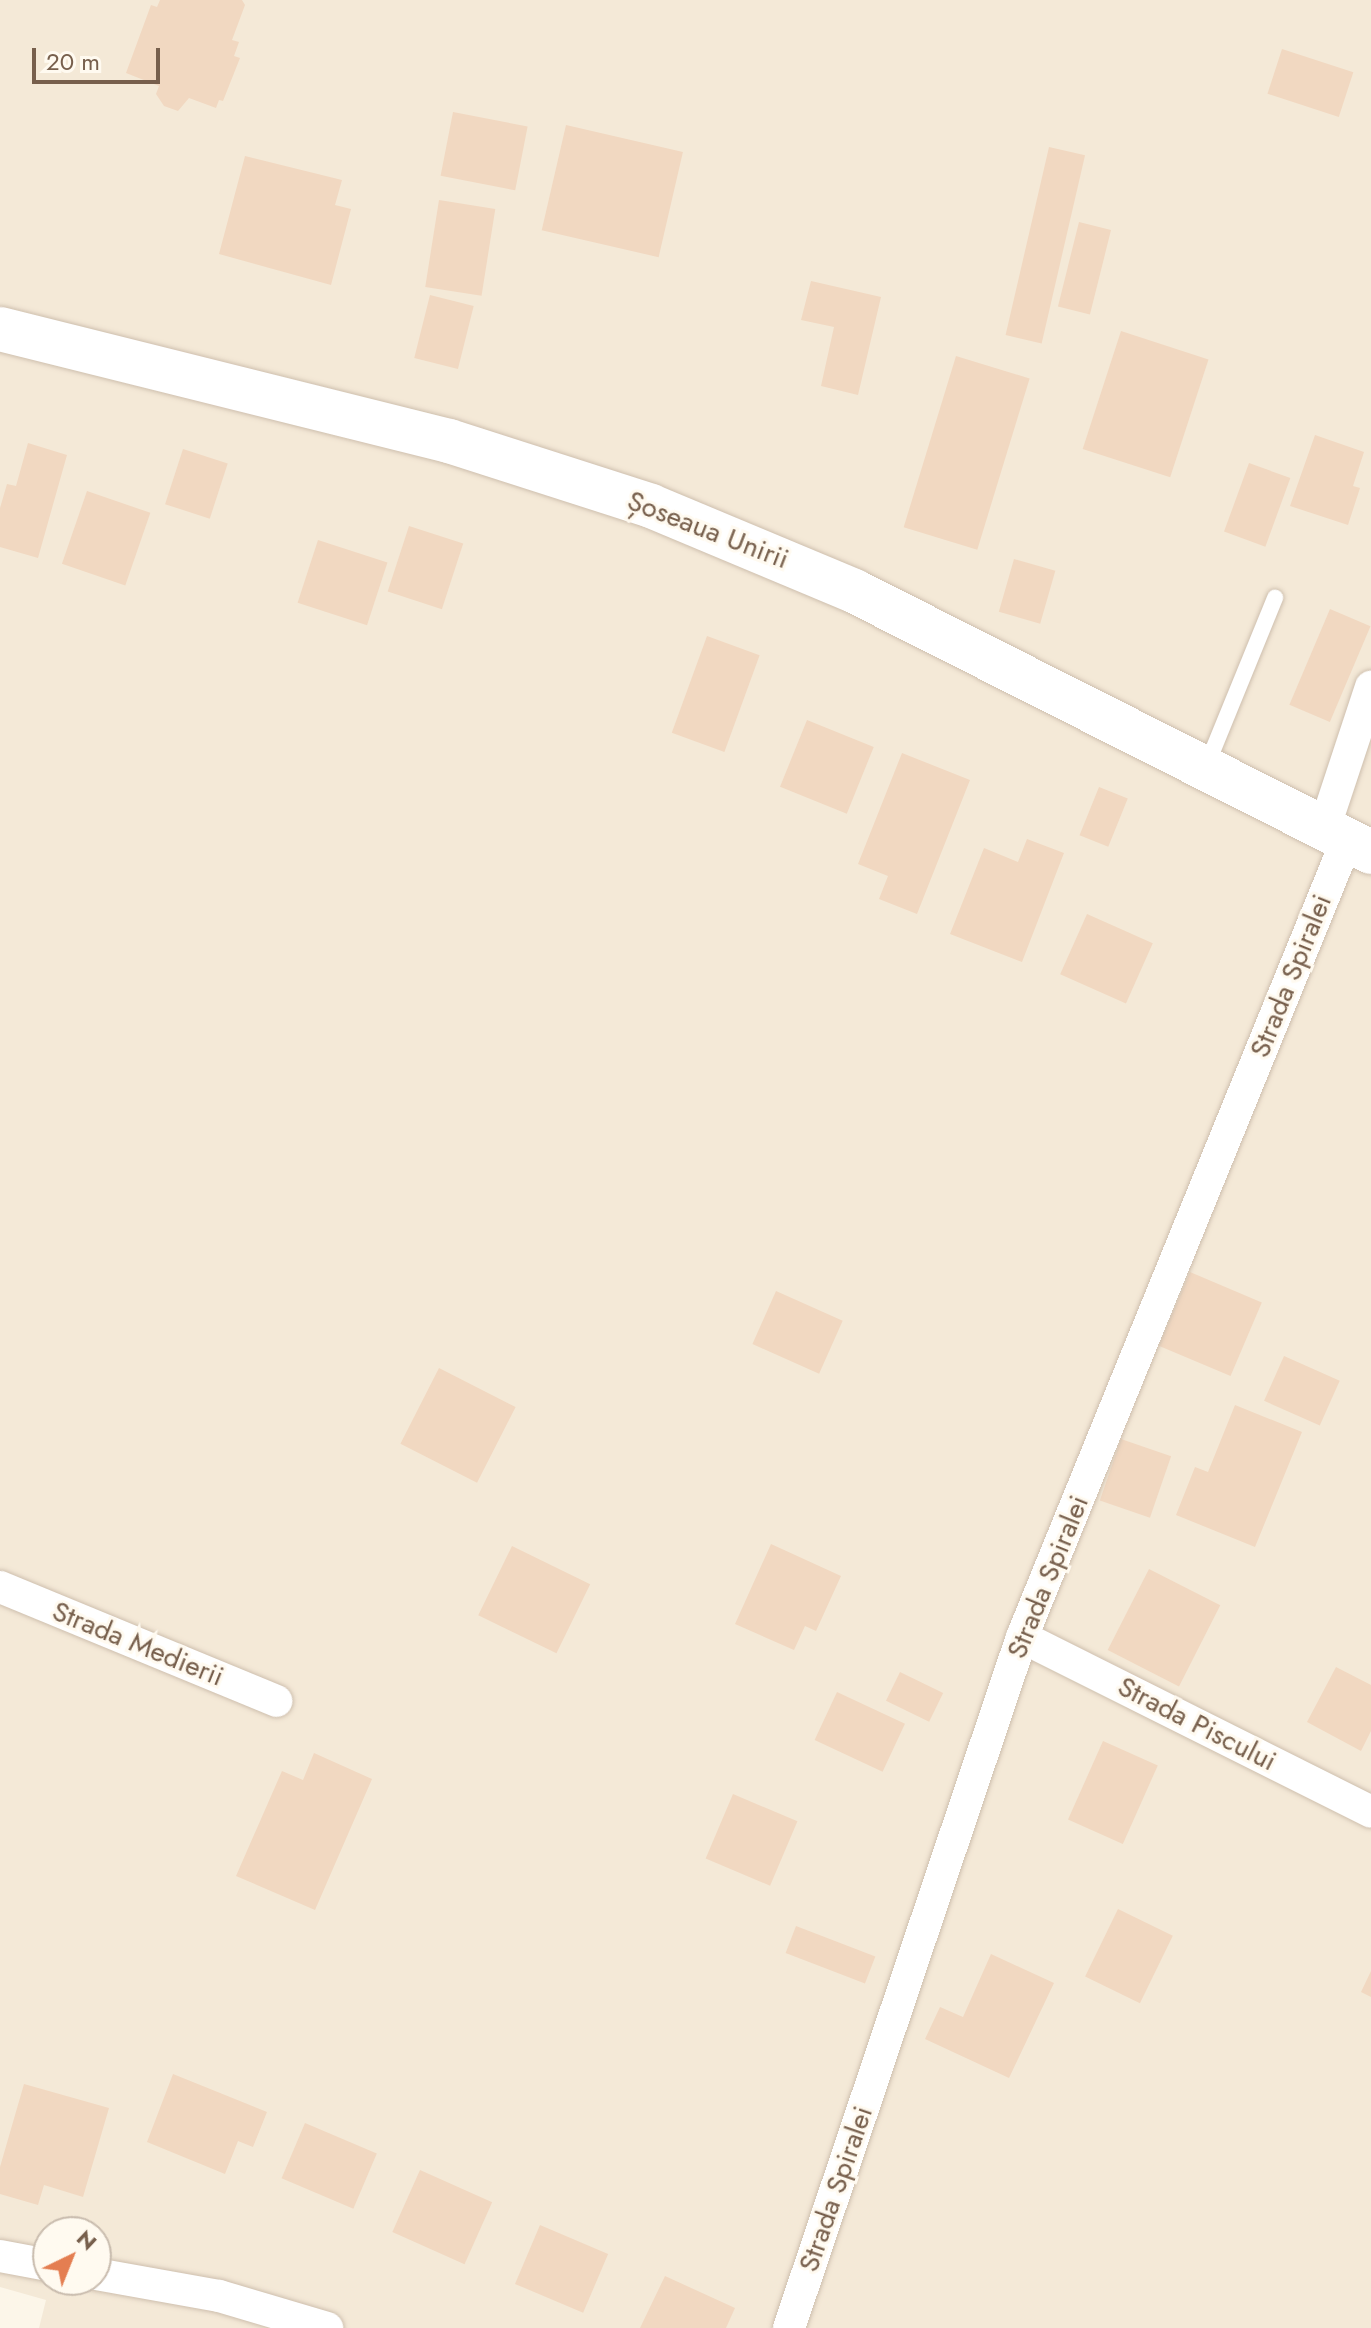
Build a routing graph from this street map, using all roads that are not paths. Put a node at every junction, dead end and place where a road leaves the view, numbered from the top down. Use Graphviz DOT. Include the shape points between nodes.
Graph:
graph roads {
  1 [pos="0,329"];
  2 [pos="1275,598"];
  3 [pos="1371,687"];
  4 [pos="1205,768"];
  5 [pos="1347,840"];
  6 [pos="0,1587"];
  7 [pos="1022,1637"];
  8 [pos="276,1701"];
  9 [pos="1371,1812"];
  10 [pos="0,2256"];
  11 [pos="32,2262"];
  12 [pos="112,2277"];
  13 [pos="327,2328"];
  14 [pos="789,2328"];
  1 -- 4 [label="main road, Șoseaua Unirii" via="449,441 651,506 854,591"];
  2 -- 4 [label="lane"];
  3 -- 5 [label="street, Strada Spiralei"];
  4 -- 5 [label="main road, Șoseaua Unirii"];
  5 -- 7 [label="street, Strada Spiralei"];
  6 -- 8 [label="street, Strada Medierii"];
  7 -- 9 [label="street, Strada Piscului"];
  7 -- 14 [label="street, Strada Spiralei"];
  10 -- 11 [label="street"];
  12 -- 13 [label="street" via="219,2296"];
}
